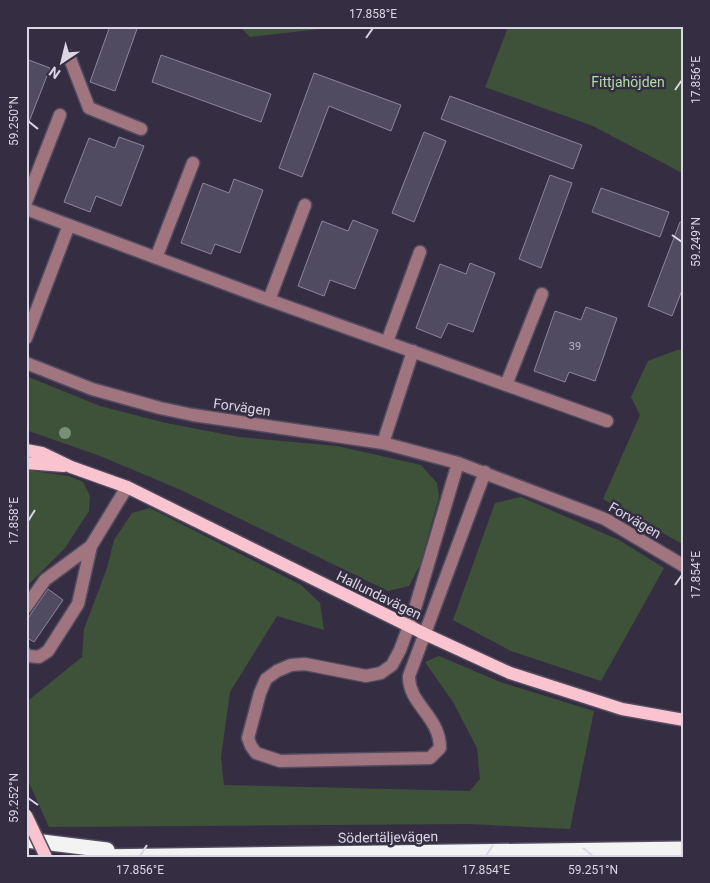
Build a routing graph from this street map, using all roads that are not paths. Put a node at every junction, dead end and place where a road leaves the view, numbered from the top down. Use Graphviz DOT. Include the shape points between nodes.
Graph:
graph roads {
  1 [pos="69,56"];
  2 [pos="60,115"];
  3 [pos="141,129"];
  4 [pos="193,163"];
  5 [pos="26,202"];
  6 [pos="305,205"];
  7 [pos="26,209"];
  8 [pos="69,225"];
  9 [pos="420,252"];
  10 [pos="156,258"];
  11 [pos="542,294"];
  12 [pos="269,300"];
  13 [pos="26,338"];
  14 [pos="387,342"];
  15 [pos="413,351"];
  16 [pos="26,362"];
  17 [pos="506,385"];
  18 [pos="606,421"];
  19 [pos="383,443"];
  20 [pos="26,450"];
  21 [pos="26,463"];
  22 [pos="458,463"];
  23 [pos="71,467"];
  24 [pos="485,472"];
  25 [pos="126,487"];
  26 [pos="91,546"];
  27 [pos="684,566"];
  28 [pos="26,606"];
  29 [pos="409,626"];
  30 [pos="425,634"];
  31 [pos="26,654"];
  32 [pos="684,720"];
  33 [pos="26,815"];
  34 [pos="26,840"];
  35 [pos="684,849"];
  36 [pos="155,856"];
  37 [pos="46,857"];
  38 [pos="92,857"];
  1 -- 3 [label="street" via="89,108"];
  2 -- 5 [label="street"];
  4 -- 10 [label="street"];
  6 -- 12 [label="street"];
  7 -- 8 [label="street"];
  8 -- 10 [label="street"];
  8 -- 13 [label="street"];
  9 -- 14 [label="street"];
  10 -- 12 [label="street"];
  11 -- 17 [label="street"];
  12 -- 14 [label="street"];
  14 -- 15 [label="street"];
  15 -- 17 [label="street"];
  15 -- 19 [label="street"];
  16 -- 19 [label="street, Forvägen" via="92,389 160,408"];
  17 -- 18 [label="street"];
  19 -- 22 [label="street, Forvägen"];
  20 -- 23 [label="main road, Hallundavägen" via="42,453"];
  21 -- 23 [label="main road, Hallundavägen"];
  22 -- 24 [label="street, Forvägen"];
  22 -- 29 [label="street"];
  23 -- 25 [label="main road, Hallundavägen"];
  24 -- 27 [label="street, Forvägen" via="606,519"];
  24 -- 30 [label="street"];
  25 -- 26 [label="street"];
  25 -- 29 [label="main road, Hallundavägen"];
  26 -- 28 [label="street" via="45,580"];
  26 -- 31 [label="street" via="78,604 48,651 39,657"];
  29 -- 30 [label="main road, Hallundavägen"];
  29 -- 30 [label="street" via="392,665 381,673 366,676 305,664 277,671 266,679 248,738 256,753 280,761 430,758 440,748 440,737 409,684"];
  30 -- 32 [label="main road, Hallundavägen" via="510,673 622,709"];
  33 -- 37 [label="main road, bridge"];
  34 -- 36 [label="highway"];
  35 -- 36 [label="highway, Södertäljevägen"];
  36 -- 38 [label="highway, Södertäljevägen"];
}
